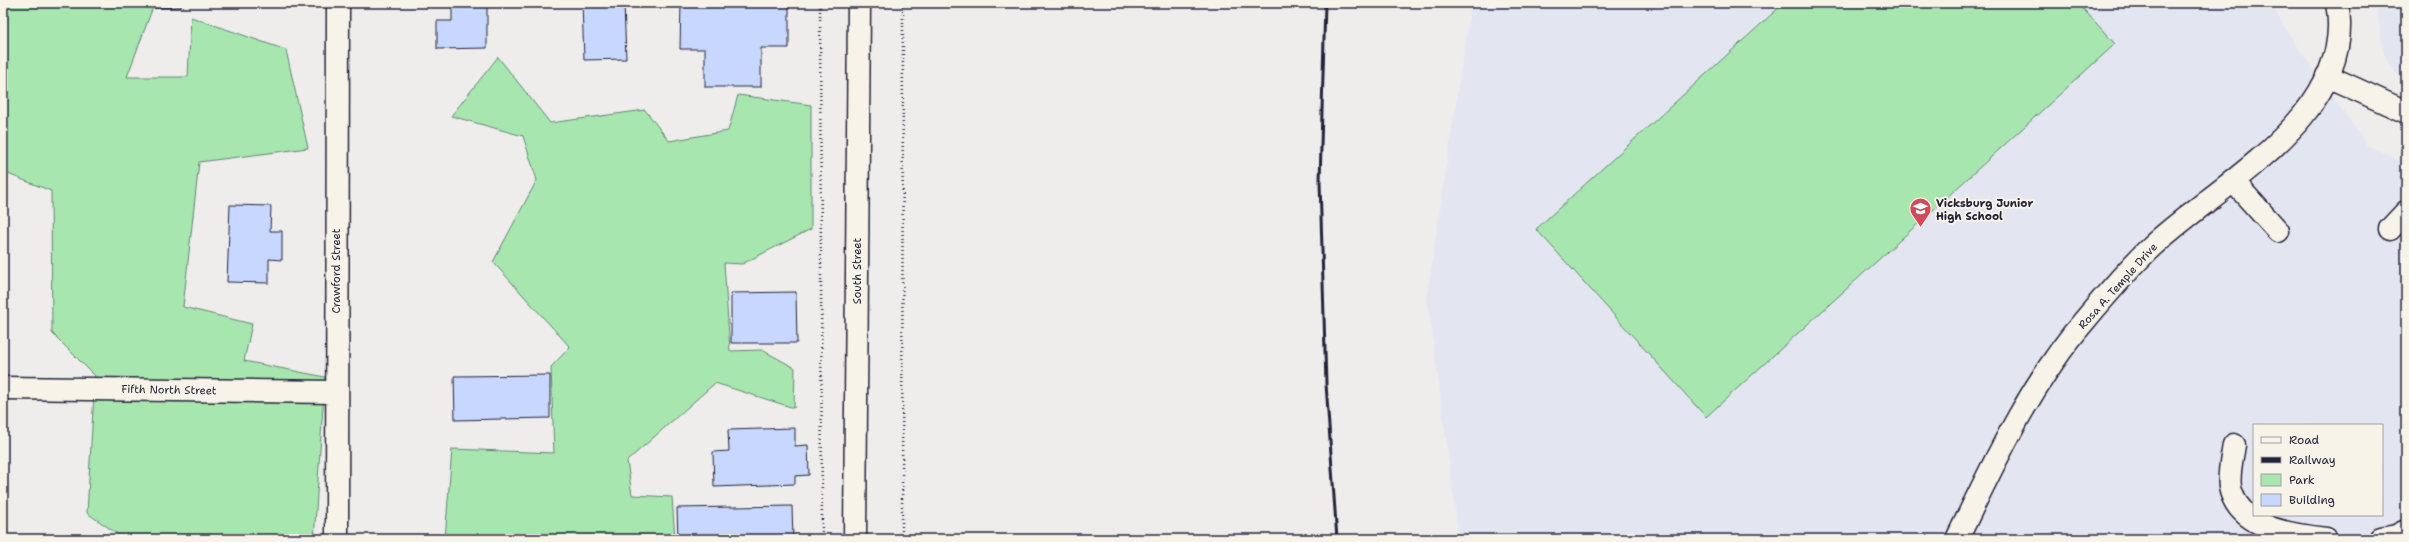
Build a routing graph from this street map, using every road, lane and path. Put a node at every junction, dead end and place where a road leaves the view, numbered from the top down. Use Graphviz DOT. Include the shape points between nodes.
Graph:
graph roads {
  1 [pos="338,3"];
  2 [pos="820,3"];
  3 [pos="859,3"];
  4 [pos="903,3"];
  5 [pos="2337,3"];
  6 [pos="2327,76"];
  7 [pos="2406,112"];
  8 [pos="2233,181"];
  9 [pos="2406,212"];
  10 [pos="2390,229"];
  11 [pos="2278,231"];
  12 [pos="3,388"];
  13 [pos="336,392"];
  14 [pos="2234,445"];
  15 [pos="2406,531"];
  16 [pos="337,539"];
  17 [pos="822,539"];
  18 [pos="855,539"];
  19 [pos="902,539"];
  20 [pos="1957,539"];
  21 [pos="2326,539"];
  22 [pos="2381,539"];
  1 -- 13 [label="street, Crawford Street"];
  2 -- 17 [label="path"];
  3 -- 18 [label="street, South Street"];
  4 -- 19 [label="path"];
  5 -- 6 [label="street, Rosa A. Temple Drive" via="2338,43"];
  6 -- 7 [label="street"];
  6 -- 8 [label="street, Rosa A. Temple Drive" via="2312,105 2286,136"];
  8 -- 11 [label="street"];
  8 -- 20 [label="street, Rosa A. Temple Drive" via="2151,247 2084,320 2036,387"];
  9 -- 10 [label="street"];
  12 -- 13 [label="street, Fifth North Street"];
  13 -- 16 [label="street, Crawford Street"];
  14 -- 21 [label="street" via="2230,487 2235,504 2248,518 2271,528"];
  15 -- 22 [label="street"];
}
